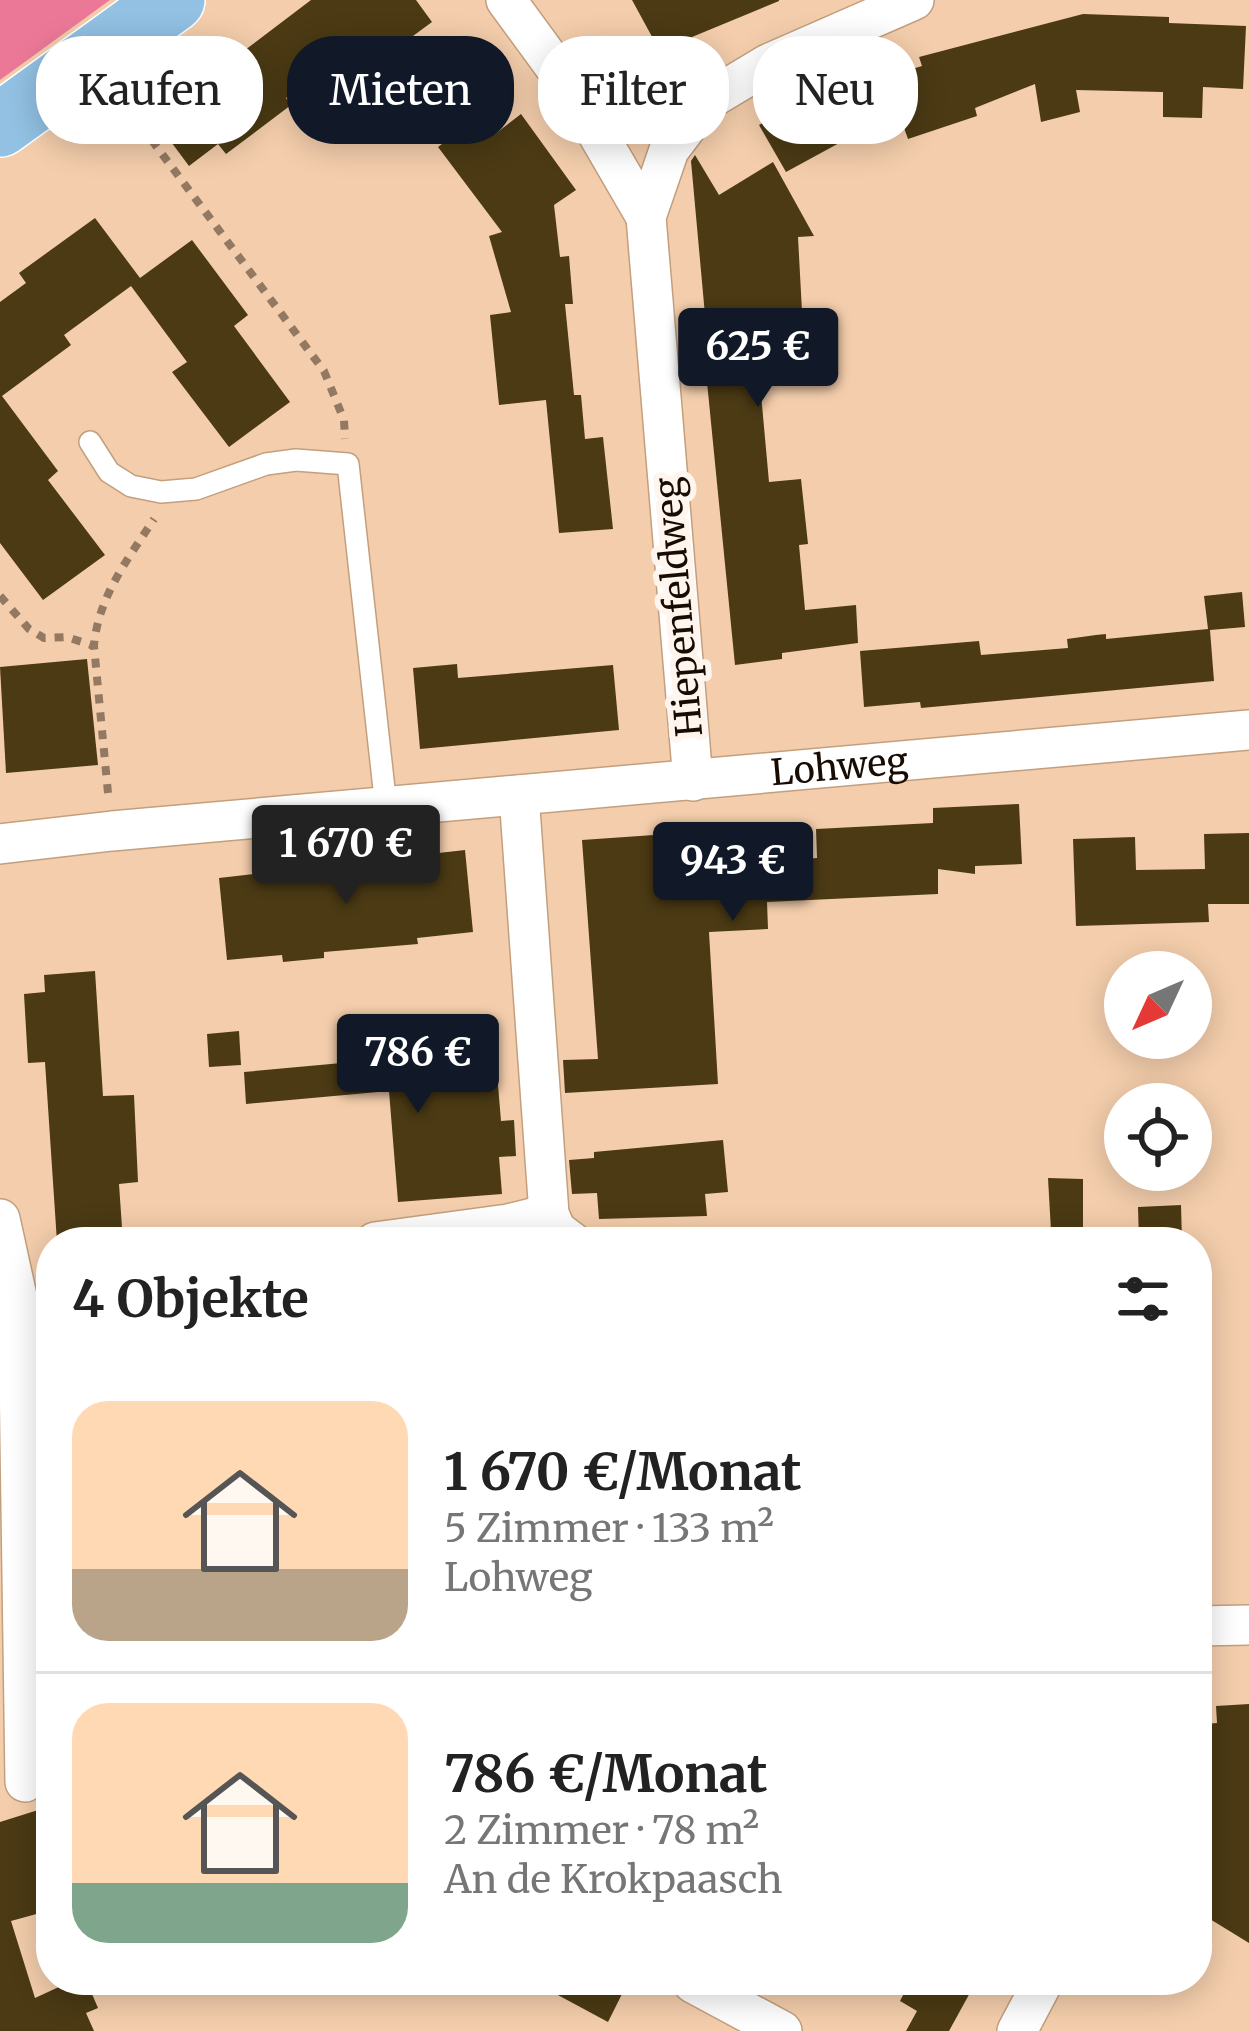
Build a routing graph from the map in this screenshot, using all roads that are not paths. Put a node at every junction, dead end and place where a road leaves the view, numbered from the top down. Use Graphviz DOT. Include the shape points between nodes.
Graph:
graph roads {
  1 [pos="172,0"];
  2 [pos="506,0"];
  3 [pos="914,0"];
  4 [pos="538,44"];
  5 [pos="729,87"];
  6 [pos="0,125"];
  7 [pos="604,144"];
  8 [pos="674,144"];
  9 [pos="646,217"];
  10 [pos="90,442"];
  11 [pos="1249,730"];
  12 [pos="693,781"];
  13 [pos="519,795"];
  14 [pos="386,807"];
  15 [pos="0,844"];
  16 [pos="0,1220"];
  17 [pos="486,1227"];
  18 [pos="547,1227"];
  19 [pos="560,1227"];
  20 [pos="11,1562"];
  21 [pos="1249,1625"];
  22 [pos="1212,1626"];
  23 [pos="25,1783"];
  24 [pos="715,1995"];
  25 [pos="1036,1995"];
  26 [pos="782,2031"];
  27 [pos="1017,2031"];
  1 -- 6 [label="main road"];
  2 -- 4 [label="street"];
  3 -- 5 [label="street"];
  7 -- 9 [label="street"];
  8 -- 9 [label="street"];
  9 -- 12 [label="street, Hiepenfeldweg"];
  10 -- 14 [label="lane" via="109,472 131,486 172,491 266,464 347,464"];
  11 -- 12 [label="street, Lohweg"];
  12 -- 13 [label="street, Lohweg"];
  13 -- 14 [label="street, Lohweg"];
  13 -- 19 [label="street"];
  14 -- 15 [label="street, Lohweg"];
  16 -- 20 [label="street" via="18,1301"];
  17 -- 18 [label="street"];
  20 -- 23 [label="street"];
  21 -- 22 [label="street"];
  24 -- 26 [label="street"];
  25 -- 27 [label="street"];
}
